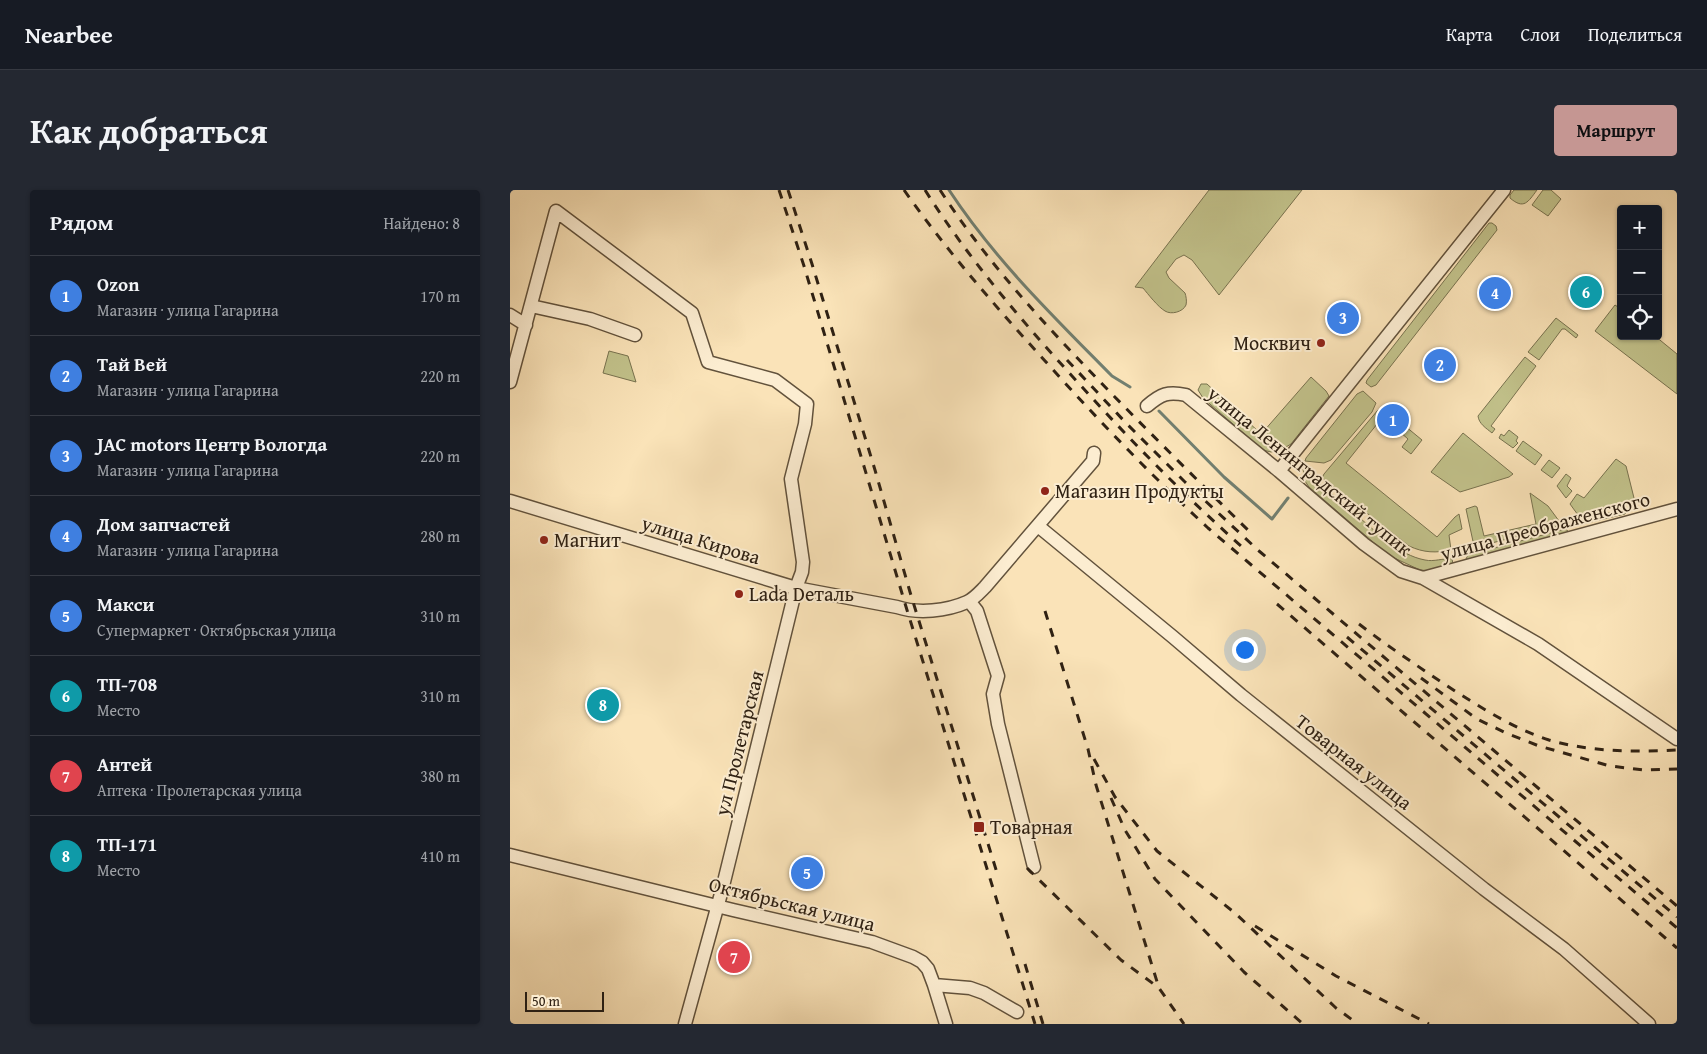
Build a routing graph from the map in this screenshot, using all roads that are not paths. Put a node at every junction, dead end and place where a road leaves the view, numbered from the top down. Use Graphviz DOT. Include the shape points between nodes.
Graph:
graph roads {
  1 [pos="1504,190"];
  2 [pos="532,306"];
  3 [pos="510,315"];
  4 [pos="526,324"];
  5 [pos="635,335"];
  6 [pos="510,382"];
  7 [pos="1147,406"];
  8 [pos="1094,453"];
  9 [pos="1279,471"];
  10 [pos="510,501"];
  11 [pos="1677,509"];
  12 [pos="1038,526"];
  13 [pos="1424,578"];
  14 [pos="796,588"];
  15 [pos="969,601"];
  16 [pos="1677,739"];
  17 [pos="510,855"];
  18 [pos="1034,867"];
  19 [pos="718,906"];
  20 [pos="934,986"];
  21 [pos="1017,1012"];
  22 [pos="685,1024"];
  23 [pos="946,1024"];
  24 [pos="1649,1024"];
  1 -- 9 [label="street"];
  2 -- 4 [label="street"];
  2 -- 5 [label="street" via="590,319"];
  2 -- 14 [label="street, ул Пролетарская" via="556,211 692,313 708,362 775,380 808,404 791,479 803,562"];
  3 -- 4 [label="street"];
  4 -- 6 [label="street"];
  7 -- 9 [label="street, улица Ленинградский тупик" via="1158,397 1173,392 1186,395"];
  8 -- 12 [label="street" via="1093,461"];
  9 -- 13 [label="street, улица Ленинградский тупик" via="1364,544 1401,571"];
  10 -- 14 [label="street, улица Кирова"];
  11 -- 13 [label="street, улица Преображенского"];
  12 -- 15 [label="street"];
  12 -- 24 [label="street, Товарная улица" via="1240,696 1564,949"];
  13 -- 16 [label="street, улица Ленинградский тупик" via="1538,644"];
  14 -- 15 [label="street" via="907,610 947,609"];
  14 -- 19 [label="street, ул Пролетарская"];
  15 -- 18 [label="street" via="977,611 998,676 993,694 998,724"];
  17 -- 19 [label="street, Октябрьская улица"];
  19 -- 20 [label="street, Октябрьская улица" via="872,942 913,957 928,969"];
  19 -- 22 [label="street, ул Пролетарская"];
  20 -- 21 [label="street" via="970,988"];
  20 -- 23 [label="street, Октябрьская улица"];
}
